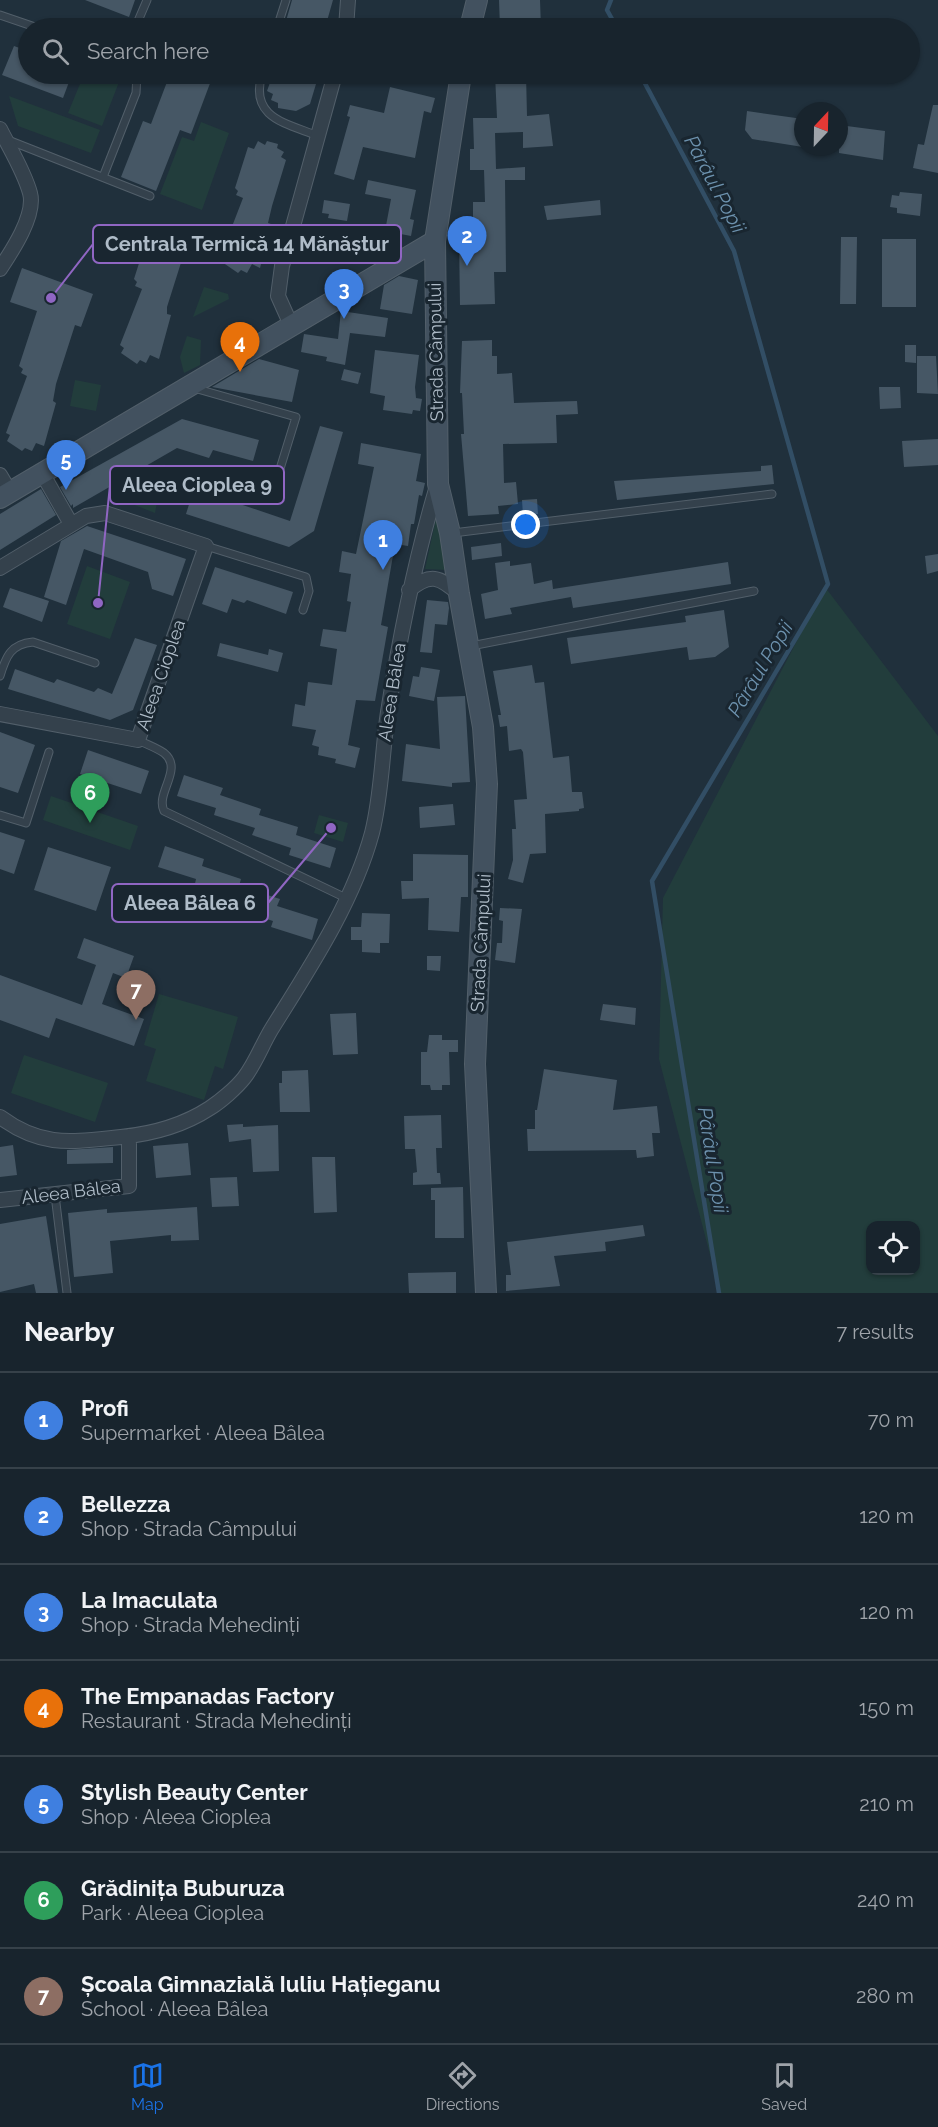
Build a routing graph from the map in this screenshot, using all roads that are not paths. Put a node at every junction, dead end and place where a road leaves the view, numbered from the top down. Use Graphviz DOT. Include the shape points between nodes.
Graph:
graph roads {
  1 [pos="147,0"];
  2 [pos="286,0"];
  3 [pos="348,0"];
  4 [pos="477,0"];
  5 [pos="0,15"];
  6 [pos="139,18"];
  7 [pos="280,18"];
  8 [pos="347,18"];
  9 [pos="472,18"];
  10 [pos="18,21"];
  11 [pos="136,84"];
  12 [pos="260,84"];
  13 [pos="332,84"];
  14 [pos="459,84"];
  15 [pos="318,136"];
  16 [pos="2,137"];
  17 [pos="103,177"];
  18 [pos="150,196"];
  19 [pos="435,241"];
  20 [pos="0,269"];
  21 [pos="291,325"];
  22 [pos="188,386"];
  23 [pos="42,473"];
  24 [pos="438,484"];
  25 [pos="275,485"];
  26 [pos="3,488"];
  27 [pos="772,494"];
  28 [pos="71,525"];
  29 [pos="450,533"];
  30 [pos="206,546"];
  31 [pos="0,568"];
  32 [pos="409,590"];
  33 [pos="754,591"];
  34 [pos="459,594"];
  35 [pos="303,610"];
  36 [pos="469,647"];
  37 [pos="95,663"];
  38 [pos="0,676"];
  39 [pos="0,714"];
  40 [pos="138,740"];
  41 [pos="49,752"];
  42 [pos="0,815"];
  43 [pos="346,898"];
  44 [pos="0,1117"];
  45 [pos="129,1136"];
  46 [pos="55,1195"];
  47 [pos="0,1200"];
  48 [pos="67,1293"];
  49 [pos="486,1293"];
  1 -- 6 [label="lane"];
  2 -- 7 [label="lane"];
  3 -- 8 [label="street"];
  4 -- 9 [label="street"];
  5 -- 10 [label="lane"];
  11 -- 17 [label="lane" via="136,93"];
  12 -- 15 [label="lane" via="262,107 273,117"];
  13 -- 15 [label="street"];
  14 -- 19 [label="street, Strada Câmpului"];
  15 -- 21 [label="street" via="282,266 278,296"];
  16 -- 17 [label="lane"];
  16 -- 20 [label="street" via="31,194 27,219"];
  17 -- 18 [label="lane"];
  19 -- 21 [label="street"];
  19 -- 24 [label="street, Strada Câmpului"];
  21 -- 22 [label="street"];
  22 -- 23 [label="street"];
  22 -- 25 [label="lane" via="296,417"];
  23 -- 26 [label="street"];
  23 -- 28 [label="street"];
  24 -- 29 [label="street, Strada Câmpului"];
  24 -- 32 [label="street, Aleea Bâlea"];
  27 -- 29 [label="lane"];
  28 -- 30 [label="street" via="86,516 105,513"];
  28 -- 31 [label="street"];
  29 -- 34 [label="street, Strada Câmpului"];
  30 -- 35 [label="lane" via="306,577 309,591"];
  30 -- 40 [label="street, Aleea Cioplea"];
  32 -- 34 [label="street" via="422,580 434,578"];
  32 -- 43 [label="street, Aleea Bâlea" via="376,817 366,853"];
  33 -- 36 [label="lane"];
  34 -- 36 [label="street, Strada Câmpului"];
  36 -- 49 [label="street, Strada Câmpului" via="483,728 487,784 475,1065"];
  37 -- 38 [label="lane" via="33,642 24,643 6,655"];
  39 -- 40 [label="street, Aleea Cioplea"];
  40 -- 43 [label="lane" via="164,753 170,761 164,811"];
  41 -- 42 [label="lane" via="26,823"];
  43 -- 45 [label="street, Aleea Bâlea" via="244,1077 212,1107 192,1118"];
  44 -- 45 [label="street, Aleea Bâlea" via="22,1133 41,1140"];
  45 -- 46 [label="street, Aleea Bâlea" via="129,1186"];
  46 -- 47 [label="street, Aleea Bâlea"];
  46 -- 48 [label="lane"];
}
